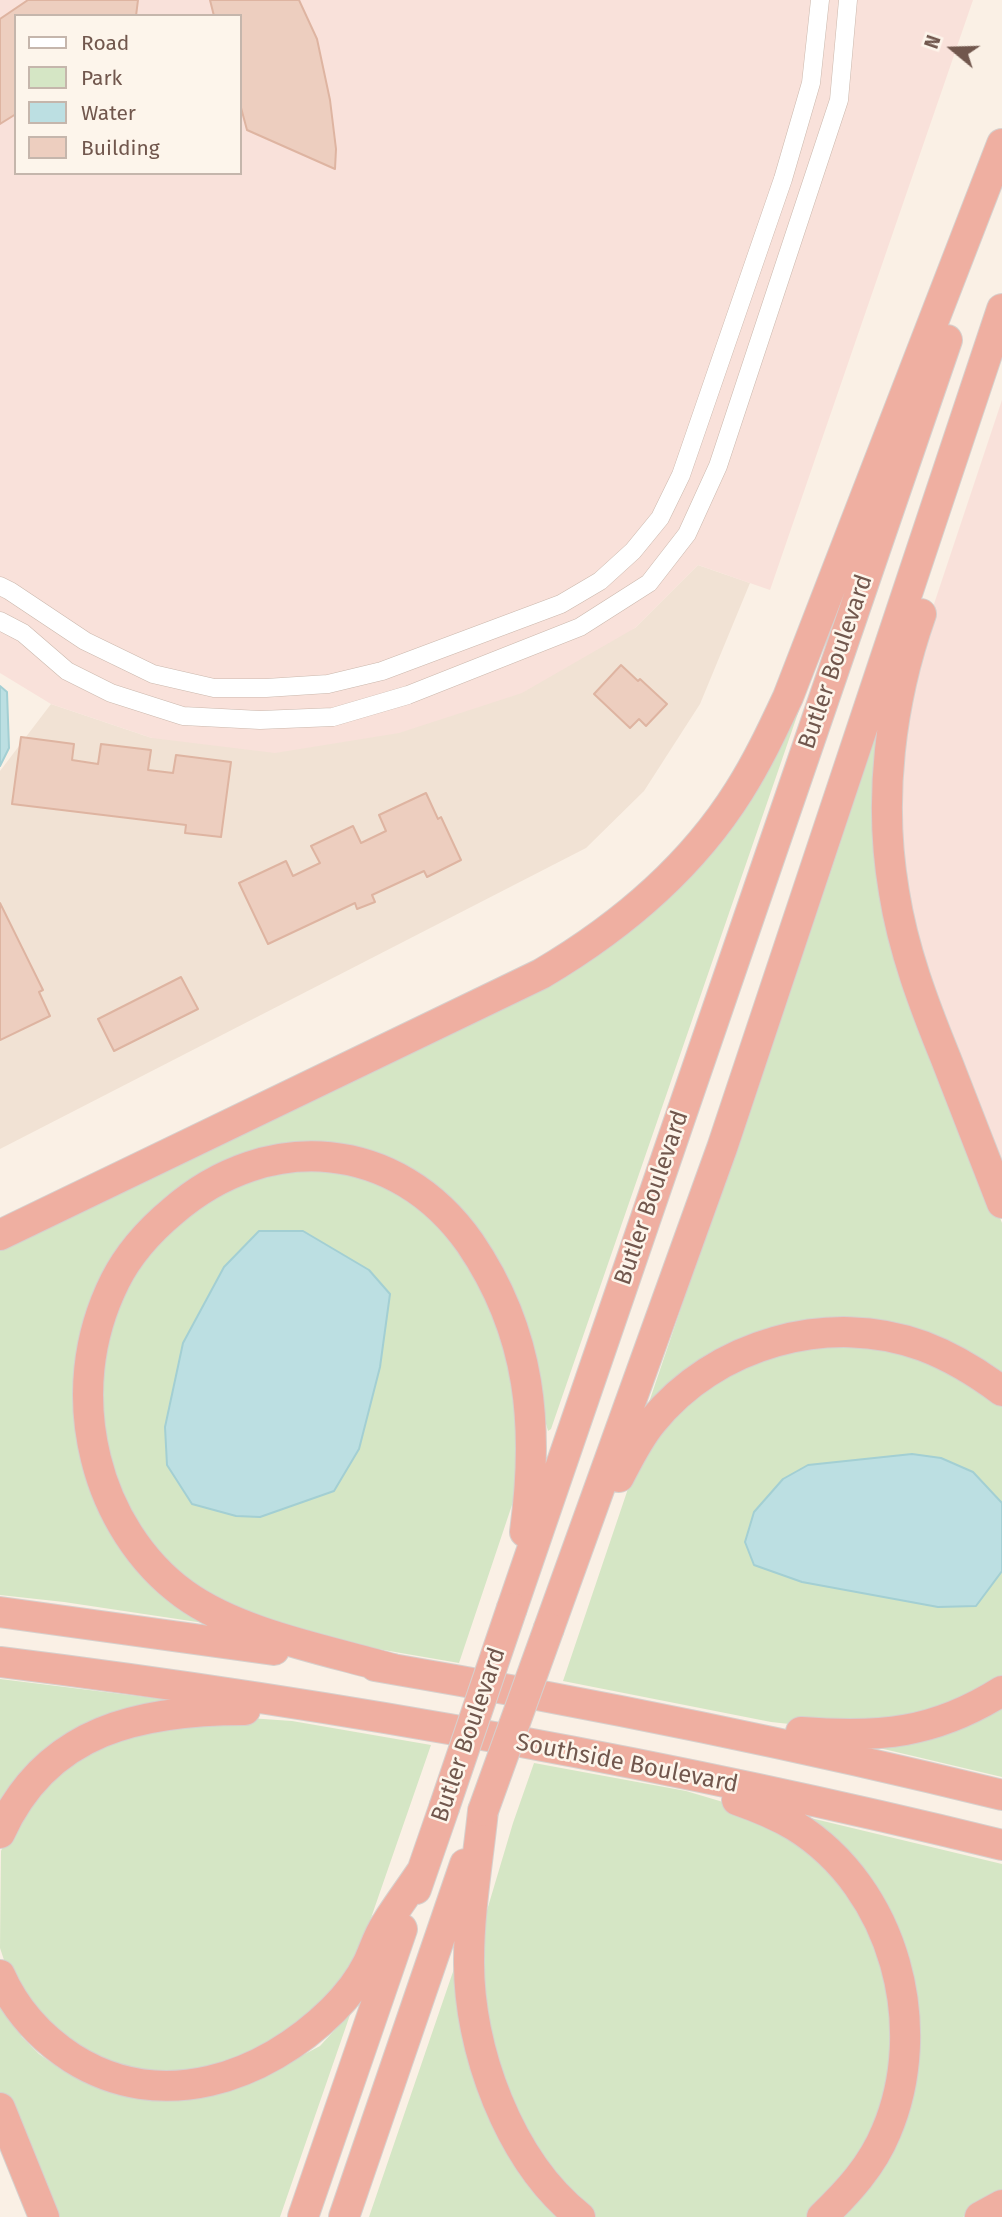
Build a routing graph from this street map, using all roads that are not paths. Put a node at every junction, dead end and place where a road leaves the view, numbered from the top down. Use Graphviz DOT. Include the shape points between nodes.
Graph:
graph roads {
  1 [pos="820,0"];
  2 [pos="848,0"];
  3 [pos="1002,144"];
  4 [pos="1002,179"];
  5 [pos="1002,309"];
  6 [pos="1002,348"];
  7 [pos="0,586"];
  8 [pos="0,621"];
  9 [pos="1002,1203"];
  10 [pos="0,1235"];
  11 [pos="1002,1391"];
  12 [pos="584,1530"];
  13 [pos="512,1608"];
  14 [pos="0,1612"];
  15 [pos="0,1662"];
  16 [pos="393,1669"];
  17 [pos="1002,1691"];
  18 [pos="634,1713"];
  19 [pos="380,1717"];
  20 [pos="624,1762"];
  21 [pos="1002,1795"];
  22 [pos="484,1811"];
  23 [pos="0,1833"];
  24 [pos="1002,1845"];
  25 [pos="422,1871"];
  26 [pos="0,1975"];
  27 [pos="0,2108"];
  28 [pos="1002,2204"];
  29 [pos="44,2217"];
  30 [pos="303,2217"];
  31 [pos="344,2217"];
  32 [pos="580,2217"];
  33 [pos="822,2217"];
  34 [pos="980,2217"];
  1 -- 7 [label="street" via="811,83 783,179 681,475 660,518 600,582 561,604 382,671 328,684 266,688 214,688 153,674 85,641"];
  2 -- 8 [label="street" via="839,100 718,466 687,534 649,583 580,627 408,695 333,717 183,716 111,693 67,671 23,633"];
  3 -- 10 [label="highway" via="788,697 738,793 674,872 621,921 541,974"];
  4 -- 13 [label="highway, Butler Boulevard"];
  5 -- 12 [label="highway, Butler Boulevard" via="722,1148"];
  6 -- 9 [label="highway" via="976,446 907,661 892,734 887,798 893,890 910,961"];
  11 -- 12 [label="highway" via="945,1355 900,1339 826,1332 768,1344 712,1370 670,1403 636,1444"];
  12 -- 22 [label="highway, Butler Boulevard, bridge"];
  13 -- 16 [label="highway" via="530,1482 530,1398 510,1319 476,1253 445,1213 424,1195 382,1170 359,1163 293,1156 247,1166 223,1177 181,1203 143,1239 106,1301 91,1350 87,1397 92,1443 104,1486 123,1526 148,1560 199,1604 264,1633"];
  13 -- 25 [label="highway, Butler Boulevard, bridge"];
  14 -- 16 [label="highway, Southside Boulevard"];
  15 -- 19 [label="highway, Southside Boulevard"];
  16 -- 18 [label="highway, Southside Boulevard"];
  17 -- 18 [label="highway" via="937,1723 857,1735"];
  18 -- 21 [label="highway, Southside Boulevard"];
  19 -- 20 [label="highway, Southside Boulevard"];
  19 -- 23 [label="highway" via="220,1710 163,1715 112,1728 48,1764 20,1796"];
  20 -- 24 [label="highway, Southside Boulevard"];
  20 -- 33 [label="highway" via="735,1799 796,1826 851,1878 883,1930 902,1986 905,2015 896,2103 873,2158"];
  22 -- 31 [label="highway, Butler Boulevard"];
  22 -- 32 [label="highway" via="470,1926 477,2035 496,2097 522,2147 553,2191"];
  25 -- 26 [label="highway" via="384,1926 362,1973 335,2008 302,2039 230,2076 156,2086 98,2071 65,2053 36,2028"];
  25 -- 30 [label="highway, Butler Boulevard"];
  27 -- 29 [label="highway"];
  28 -- 34 [label="highway"];
}
